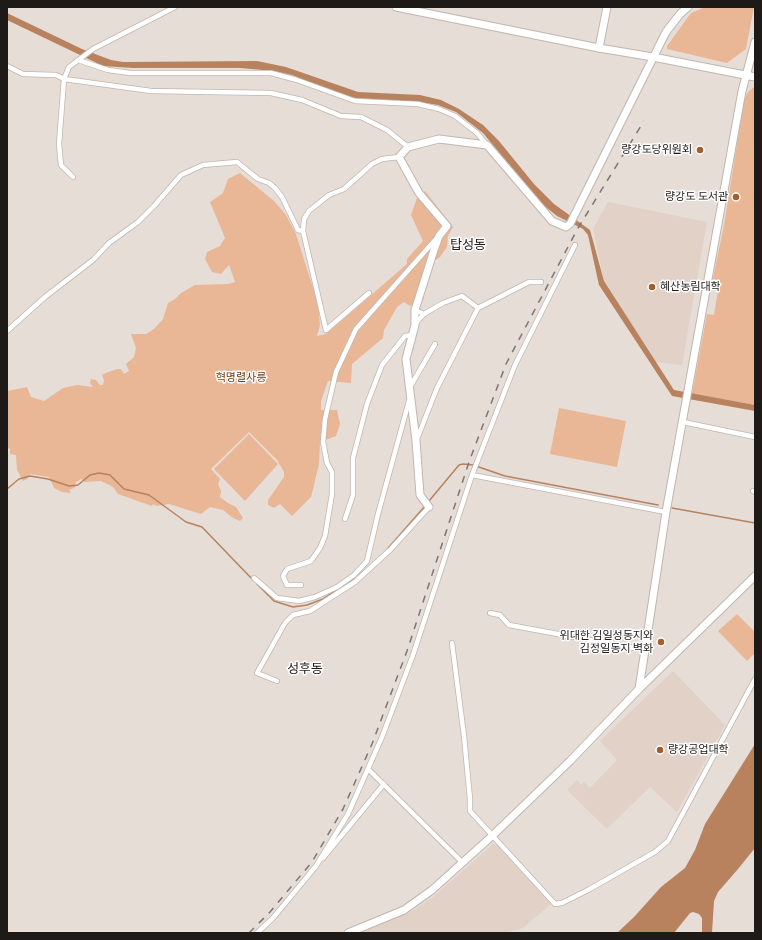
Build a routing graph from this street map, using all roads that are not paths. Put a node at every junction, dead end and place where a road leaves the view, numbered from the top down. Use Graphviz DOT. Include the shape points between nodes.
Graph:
graph roads {
  1 [pos="175,7"];
  2 [pos="396,7"];
  3 [pos="607,7"];
  4 [pos="688,7"];
  5 [pos="755,42"];
  6 [pos="599,48"];
  7 [pos="653,57"];
  8 [pos="79,59"];
  9 [pos="7,66"];
  10 [pos="746,76"];
  11 [pos="755,77"];
  12 [pos="64,79"];
  13 [pos="487,145"];
  14 [pos="408,147"];
  15 [pos="399,157"];
  16 [pos="73,177"];
  17 [pos="303,231"];
  18 [pos="439,236"];
  19 [pos="576,245"];
  20 [pos="541,282"];
  21 [pos="369,293"];
  22 [pos="478,308"];
  23 [pos="416,310"];
  24 [pos="424,314"];
  25 [pos="415,325"];
  26 [pos="7,331"];
  27 [pos="412,335"];
  28 [pos="435,344"];
  29 [pos="410,387"];
  30 [pos="411,395"];
  31 [pos="683,422"];
  32 [pos="755,437"];
  33 [pos="416,441"];
  34 [pos="472,475"];
  35 [pos="427,505"];
  36 [pos="666,512"];
  37 [pos="345,519"];
  38 [pos="755,576"];
  39 [pos="254,578"];
  40 [pos="301,585"];
  41 [pos="490,613"];
  42 [pos="452,642"];
  43 [pos="645,650"];
  44 [pos="755,679"];
  45 [pos="277,681"];
  46 [pos="638,689"];
  47 [pos="368,769"];
  48 [pos="384,784"];
  49 [pos="492,836"];
  50 [pos="463,863"];
  51 [pos="316,866"];
  52 [pos="257,933"];
  53 [pos="348,933"];
  1 -- 8 [label="street" via="92,49"];
  2 -- 6 [label="main road"];
  3 -- 6 [label="main road"];
  4 -- 7 [label="main road" via="666,32"];
  5 -- 10 [label="main road"];
  6 -- 7 [label="main road"];
  7 -- 10 [label="main road"];
  7 -- 13 [label="main road" via="570,224 566,227 552,221"];
  8 -- 12 [label="street" via="69,67"];
  8 -- 13 [label="street" via="108,70 130,73 271,73 355,101 418,104 439,109 455,116 478,134"];
  9 -- 12 [label="street" via="23,74 56,75"];
  10 -- 11 [label="main road"];
  10 -- 31 [label="main road"];
  12 -- 14 [label="street" via="151,91 270,93 302,100 341,116 361,117 387,130"];
  12 -- 16 [label="street" via="59,144 61,165"];
  13 -- 14 [label="main road" via="439,139"];
  14 -- 15 [label="main road"];
  15 -- 17 [label="street" via="382,159 372,164 344,189 329,195 309,211 304,219"];
  15 -- 18 [label="main road" via="419,193 448,226"];
  17 -- 21 [label="street" via="326,330"];
  17 -- 26 [label="street" via="298,230 285,203 269,183 258,179 237,162 203,165 181,175 138,222 109,243 93,260 45,297"];
  18 -- 23 [label="main road"];
  18 -- 40 [label="street" via="356,329 336,372 325,418 324,442 332,472 332,494 325,536 311,562 287,569 283,576 287,585"];
  19 -- 34 [label="street" via="515,365"];
  20 -- 22 [label="street" via="529,282"];
  22 -- 24 [label="street" via="462,296 443,302"];
  22 -- 33 [label="street" via="437,388"];
  23 -- 24 [label="street"];
  23 -- 25 [label="main road"];
  24 -- 25 [label="street"];
  25 -- 27 [label="main road"];
  27 -- 29 [label="main road" via="406,359"];
  27 -- 37 [label="street" via="405,336 382,365 367,404 353,458 352,495"];
  28 -- 29 [label="street"];
  29 -- 30 [label="main road"];
  30 -- 33 [label="main road"];
  30 -- 39 [label="street" via="367,561 354,575 337,587 299,601 277,598"];
  31 -- 32 [label="street"];
  31 -- 36 [label="main road"];
  33 -- 35 [label="main road" via="420,494"];
  34 -- 36 [label="street"];
  34 -- 47 [label="street" via="413,655"];
  35 -- 45 [label="street" via="391,548 355,582 310,611 293,615 285,623 257,673"];
  36 -- 43 [label="main road"];
  38 -- 46 [label="main road"];
  41 -- 43 [label="street" via="500,615 510,625"];
  42 -- 49 [label="street" via="470,811"];
  43 -- 46 [label="main road"];
  44 -- 49 [label="street" via="683,816 668,841 655,852 562,904 555,904"];
  46 -- 49 [label="main road" via="570,761"];
  47 -- 48 [label="street"];
  47 -- 51 [label="street" via="348,814"];
  48 -- 50 [label="street"];
  48 -- 51 [label="street"];
  49 -- 50 [label="main road"];
  50 -- 53 [label="main road" via="404,910"];
  51 -- 52 [label="street" via="273,918"];
}
